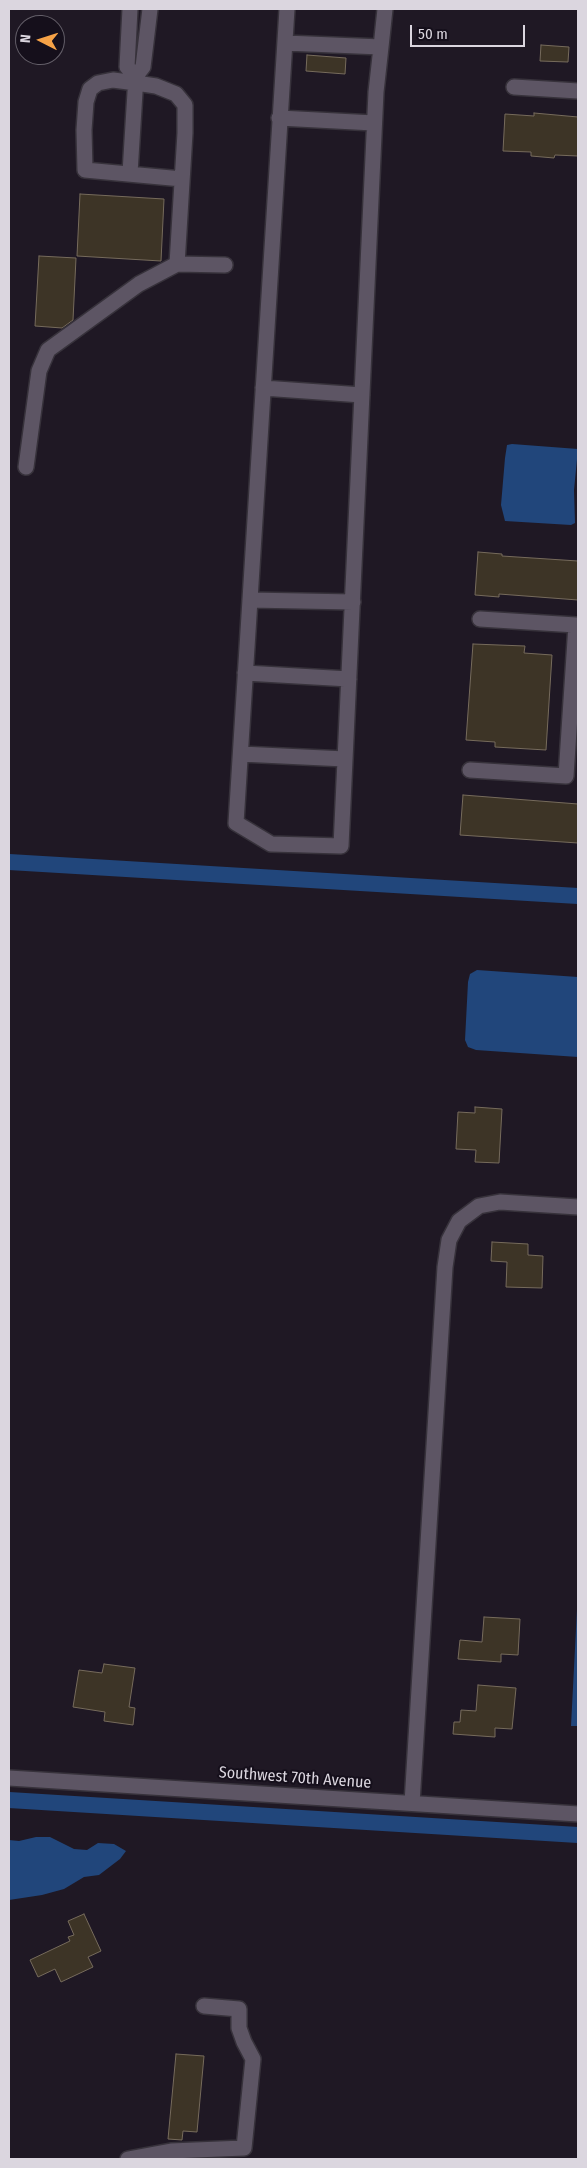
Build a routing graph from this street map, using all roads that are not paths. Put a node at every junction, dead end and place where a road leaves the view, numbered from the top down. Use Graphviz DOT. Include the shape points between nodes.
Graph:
graph roads {
  1 [pos="130,9"];
  2 [pos="150,9"];
  3 [pos="287,9"];
  4 [pos="385,9"];
  5 [pos="285,43"];
  6 [pos="381,47"];
  7 [pos="136,79"];
  8 [pos="514,87"];
  9 [pos="578,91"];
  10 [pos="279,118"];
  11 [pos="374,123"];
  12 [pos="130,173"];
  13 [pos="182,179"];
  14 [pos="177,264"];
  15 [pos="225,265"];
  16 [pos="263,388"];
  17 [pos="362,395"];
  18 [pos="26,466"];
  19 [pos="250,600"];
  20 [pos="353,602"];
  21 [pos="480,619"];
  22 [pos="577,626"];
  23 [pos="246,673"];
  24 [pos="349,679"];
  25 [pos="241,754"];
  26 [pos="345,759"];
  27 [pos="470,770"];
  28 [pos="572,776"];
  29 [pos="578,1207"];
  30 [pos="9,1778"];
  31 [pos="412,1803"];
  32 [pos="578,1814"];
  33 [pos="204,2006"];
  34 [pos="128,2159"];
  1 -- 7 [label="street" via="127,67"];
  2 -- 7 [label="street" via="143,67"];
  3 -- 5 [label="street"];
  4 -- 6 [label="street"];
  5 -- 6 [label="street"];
  5 -- 10 [label="street"];
  6 -- 11 [label="street"];
  7 -- 12 [label="street"];
  7 -- 12 [label="street" via="98,83 90,89 84,130 85,170"];
  7 -- 13 [label="street" via="176,94 185,105"];
  8 -- 9 [label="street"];
  10 -- 11 [label="street"];
  10 -- 16 [label="street"];
  11 -- 17 [label="street"];
  12 -- 13 [label="street"];
  13 -- 14 [label="street"];
  14 -- 15 [label="street"];
  14 -- 18 [label="street" via="139,284 48,350 39,371"];
  16 -- 17 [label="street"];
  16 -- 19 [label="street"];
  17 -- 20 [label="street"];
  19 -- 20 [label="street"];
  19 -- 23 [label="street"];
  20 -- 24 [label="street"];
  21 -- 22 [label="street"];
  22 -- 28 [label="street"];
  23 -- 24 [label="street"];
  23 -- 25 [label="street"];
  24 -- 26 [label="street"];
  25 -- 26 [label="street"];
  25 -- 26 [label="street" via="236,823 271,844 342,846"];
  27 -- 28 [label="street"];
  29 -- 31 [label="street" via="500,1202 480,1206 459,1221 449,1240"];
  30 -- 31 [label="street, Southwest 70th Avenue"];
  31 -- 32 [label="street, Southwest 70th Avenue"];
  33 -- 34 [label="street" via="239,2009 239,2028 253,2059 244,2148 171,2151"];
}
